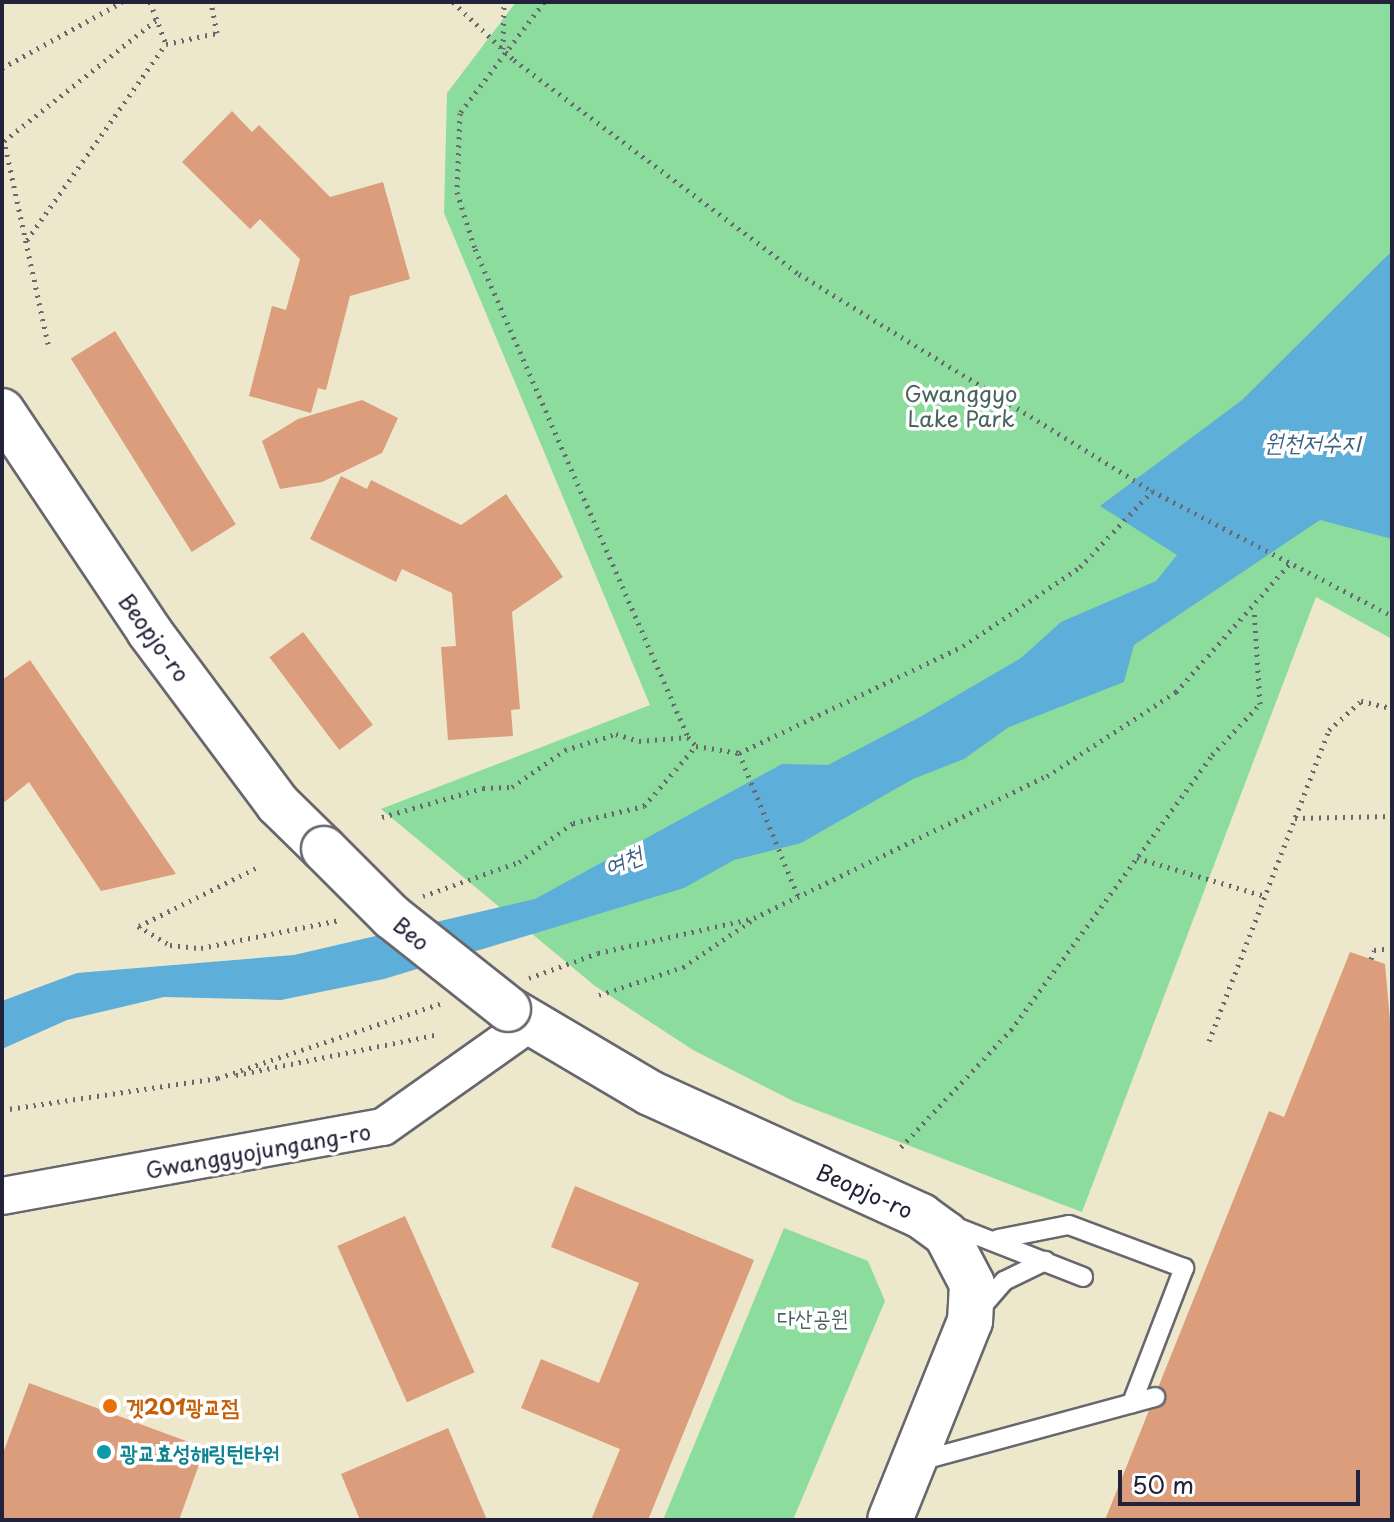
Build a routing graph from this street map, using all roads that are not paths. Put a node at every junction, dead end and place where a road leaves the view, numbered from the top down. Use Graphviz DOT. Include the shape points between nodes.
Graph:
graph roads {
  1 [pos="2,411"];
  2 [pos="324,849"];
  3 [pos="520,1004"];
  4 [pos="2,1196"];
  5 [pos="921,1216"];
  6 [pos="998,1239"];
  7 [pos="1045,1261"];
  8 [pos="1083,1277"];
  9 [pos="970,1321"];
  10 [pos="1155,1397"];
  11 [pos="1132,1403"];
  12 [pos="913,1463"];
  13 [pos="890,1520"];
  1 -- 2 [label="street, Beopjo-ro" via="149,631 278,804"];
  2 -- 3 [label="street, Beo, bridge" via="392,917"];
  3 -- 4 [label="street, Gwanggyojungang-ro" via="383,1127"];
  3 -- 5 [label="street, Beopjo-ro" via="650,1093"];
  5 -- 6 [label="lane"];
  5 -- 9 [label="street, Beopjo-ro" via="962,1256 972,1284"];
  6 -- 7 [label="lane"];
  6 -- 11 [label="lane" via="1069,1225 1184,1268"];
  7 -- 8 [label="lane"];
  7 -- 9 [label="lane" via="1004,1281"];
  9 -- 12 [label="street, Beopjo-ro"];
  10 -- 11 [label="lane"];
  11 -- 12 [label="lane"];
  12 -- 13 [label="street, Beopjo-ro"];
}
